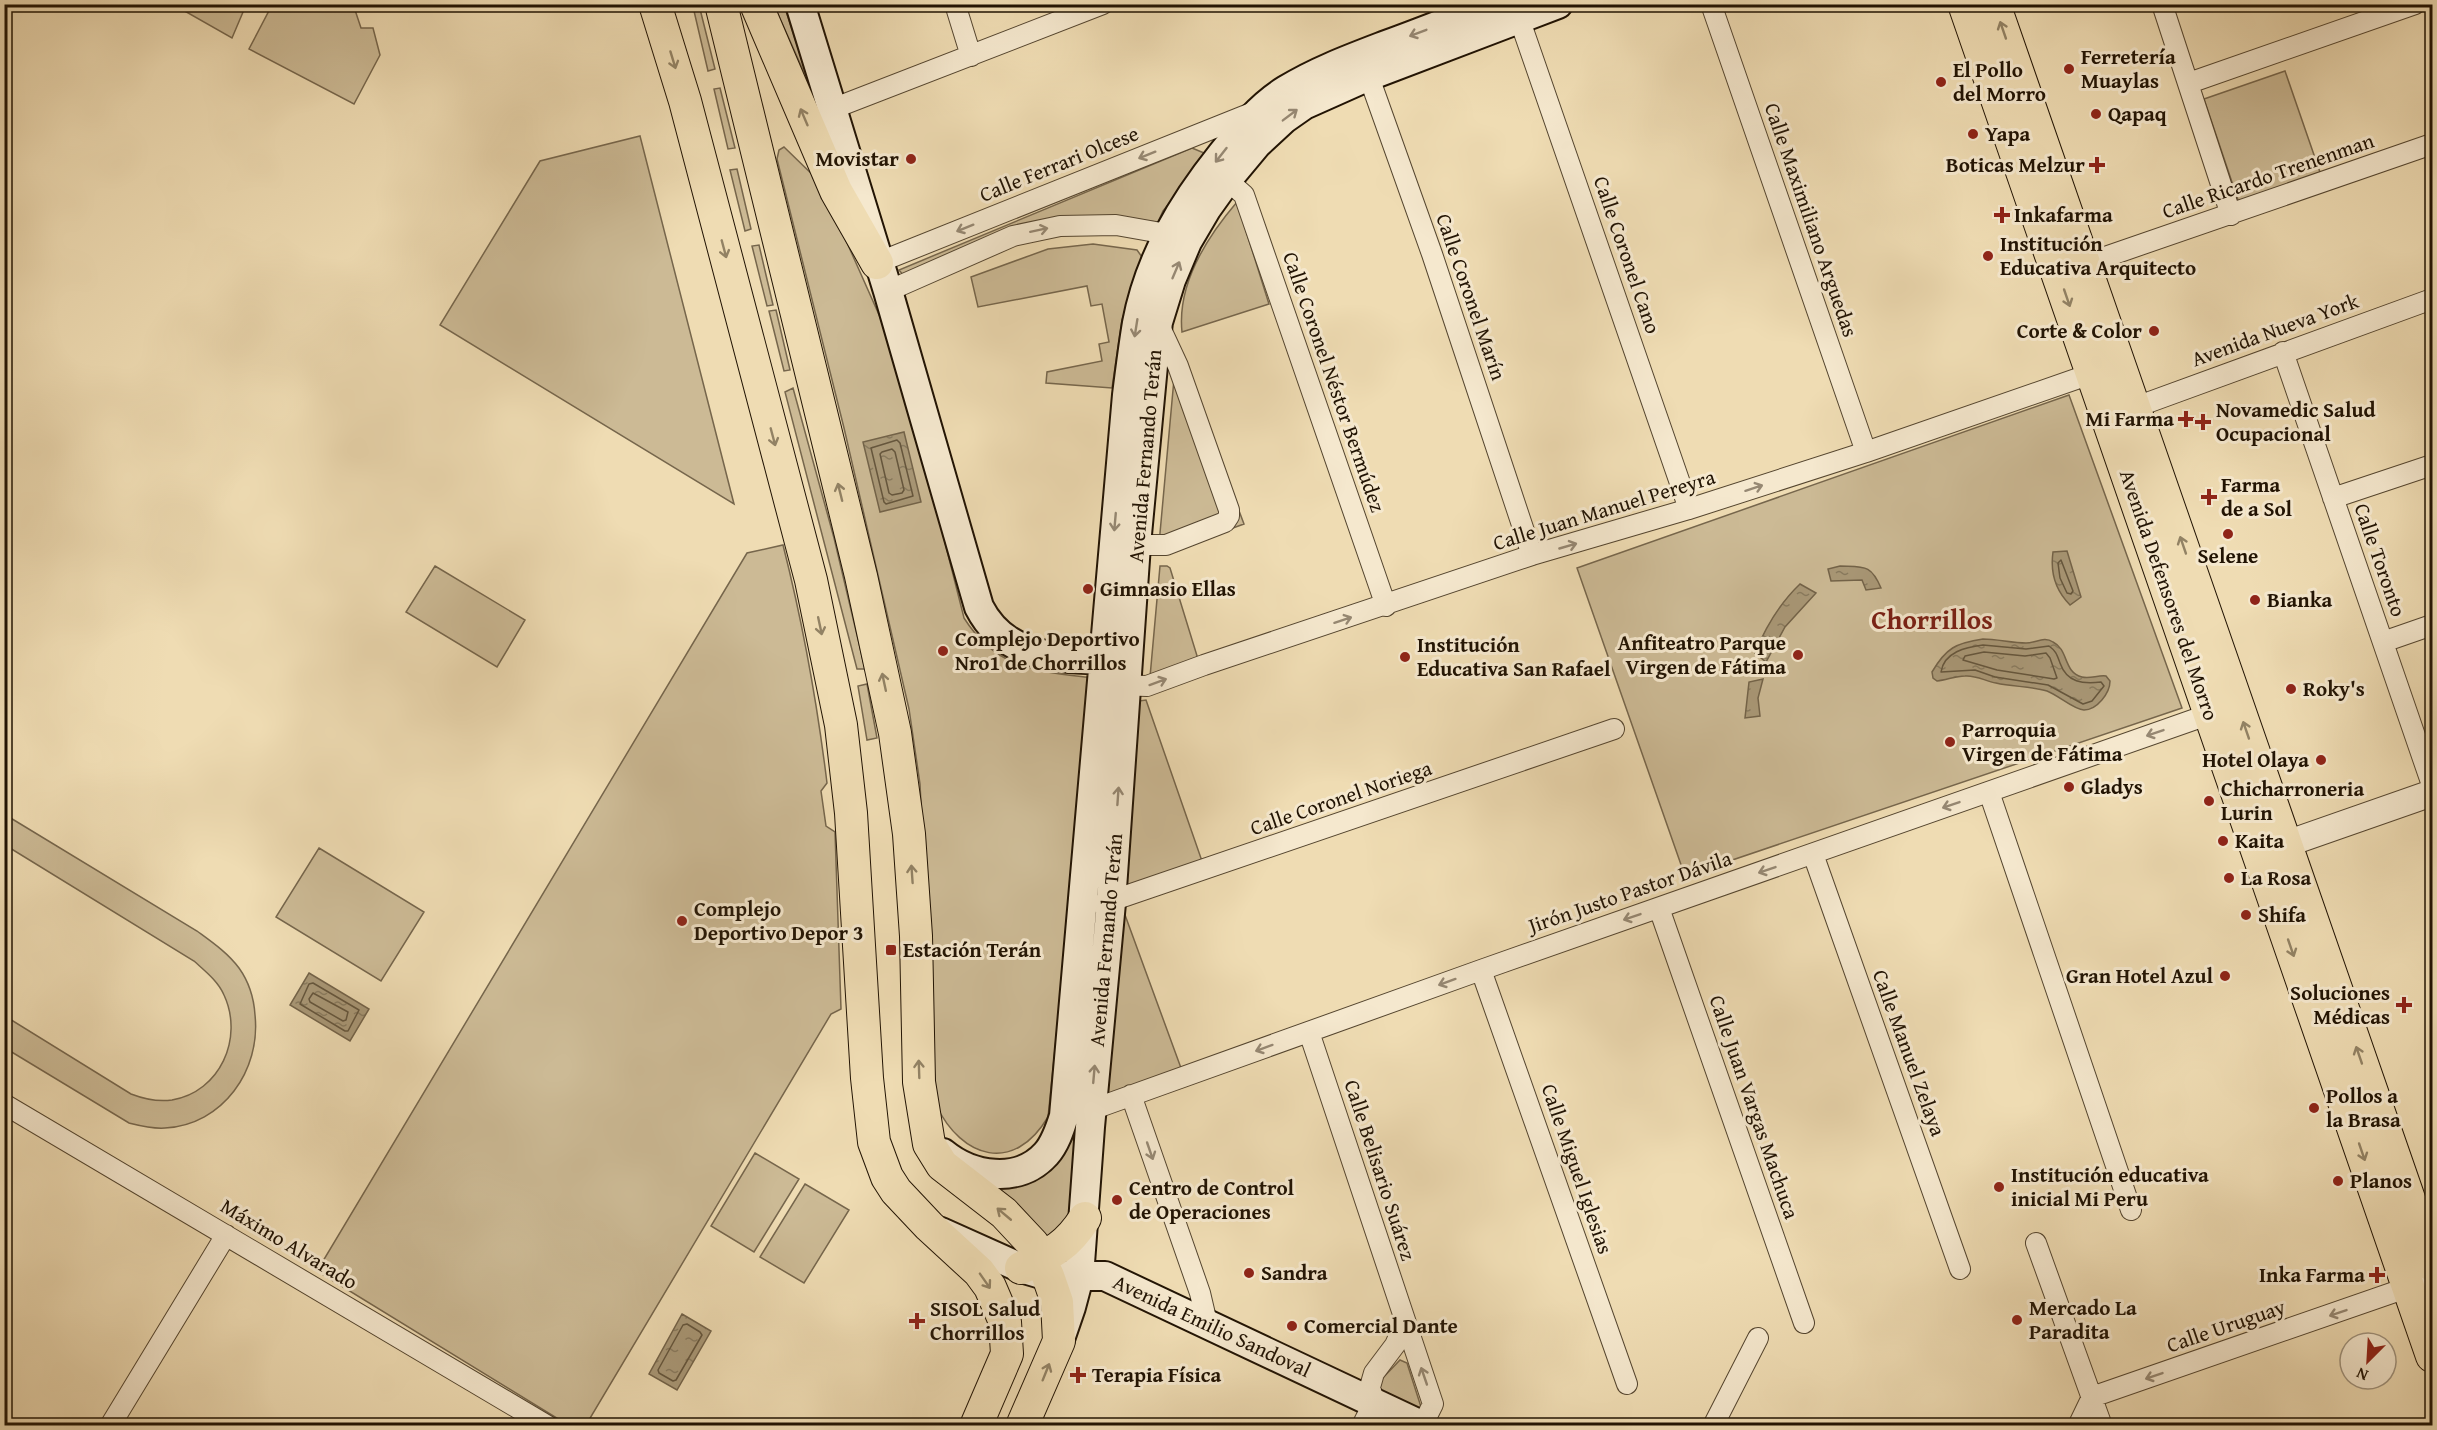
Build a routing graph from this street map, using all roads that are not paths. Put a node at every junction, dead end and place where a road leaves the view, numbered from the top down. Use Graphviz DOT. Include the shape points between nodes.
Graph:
graph roads {
  1 [pos="655,4"];
  2 [pos="721,4"];
  3 [pos="756,4"];
  4 [pos="800,4"];
  5 [pos="956,4"];
  6 [pos="1103,4"];
  7 [pos="1492,4"];
  8 [pos="1558,4"];
  9 [pos="1711,4"];
  10 [pos="1964,4"];
  11 [pos="1994,4"];
  12 [pos="2162,4"];
  13 [pos="2415,4"];
  14 [pos="1519,18"];
  15 [pos="971,56"];
  16 [pos="1365,65"];
  17 [pos="2188,83"];
  18 [pos="832,109"];
  19 [pos="1259,110"];
  20 [pos="2433,144"];
  21 [pos="1227,180"];
  22 [pos="2231,215"];
  23 [pos="1177,238"];
  24 [pos="2085,264"];
  25 [pos="882,277"];
  26 [pos="2433,299"];
  27 [pos="1158,322"];
  28 [pos="2283,352"];
  29 [pos="2107,368"];
  30 [pos="2121,412"];
  31 [pos="1866,452"];
  32 [pos="2433,465"];
  33 [pos="2333,498"];
  34 [pos="1689,509"];
  35 [pos="1136,545"];
  36 [pos="1532,555"];
  37 [pos="1386,606"];
  38 [pos="2433,625"];
  39 [pos="2384,642"];
  40 [pos="1114,673"];
  41 [pos="2210,714"];
  42 [pos="1614,729"];
  43 [pos="2433,785"];
  44 [pos="1989,792"];
  45 [pos="2433,793"];
  46 [pos="2286,844"];
  47 [pos="1813,854"];
  48 [pos="1111,903"];
  49 [pos="1082,907"];
  50 [pos="1659,908"];
  51 [pos="1481,970"];
  52 [pos="1309,1032"];
  53 [pos="1131,1095"];
  54 [pos="4,1104"];
  55 [pos="1078,1109"];
  56 [pos="926,1127"];
  57 [pos="2131,1210"];
  58 [pos="1084,1218"];
  59 [pos="929,1226"];
  60 [pos="226,1235"];
  61 [pos="2036,1243"];
  62 [pos="2433,1265"];
  63 [pos="1037,1267"];
  64 [pos="1960,1269"];
  65 [pos="1079,1277"];
  66 [pos="2421,1283"];
  67 [pos="1207,1323"];
  68 [pos="1405,1323"];
  69 [pos="1804,1323"];
  70 [pos="1758,1338"];
  71 [pos="1059,1341"];
  72 [pos="2433,1356"];
  73 [pos="1627,1384"];
  74 [pos="2092,1397"];
  75 [pos="1368,1414"];
  76 [pos="1420,1424"];
  77 [pos="110,1425"];
  78 [pos="548,1425"];
  79 [pos="976,1425"];
  80 [pos="1023,1425"];
  81 [pos="1713,1425"];
  82 [pos="2078,1425"];
  83 [pos="2102,1425"];
  1 -- 59 [label="main road, one-way" via="685,101 811,580 841,725 851,813 874,1142 896,1191"];
  56 -- 2 [label="main road, one-way" via="919,1082 909,834 896,733"];
  25 -- 3 [label="main road, one-way" via="836,192"];
  4 -- 18 [label="main road"];
  5 -- 15 [label="street"];
  6 -- 15 [label="street"];
  7 -- 16 [label="main road, Avenida Fernando Terán, one-way"];
  8 -- 14 [label="main road, Avenida Fernando Terán"];
  9 -- 31 [label="street, Calle Maximiliano Arguedas"];
  10 -- 29 [label="main road, Avenida Defensores del Morro, one-way"];
  24 -- 11 [label="main road, Avenida Defensores del Morro, one-way"];
  12 -- 17 [label="street"];
  13 -- 17 [label="street"];
  14 -- 16 [label="main road, Avenida Fernando Terán"];
  14 -- 34 [label="street, Calle Coronel Cano"];
  15 -- 18 [label="street"];
  16 -- 19 [label="main road, Avenida Fernando Terán" via="1289,88"];
  21 -- 16 [label="main road, Avenida Fernando Terán, one-way" via="1284,119"];
  16 -- 36 [label="street, Calle Coronel Marín"];
  17 -- 22 [label="street"];
  18 -- 25 [label="main road"];
  19 -- 23 [label="main road, Avenida Fernando Terán, one-way" via="1197,186"];
  19 -- 25 [label="street, Calle Ferrari Olcese, one-way"];
  20 -- 22 [label="street, Calle Ricardo Trenenman"];
  21 -- 23 [label="main road, Avenida Fernando Terán" via="1207,208"];
  21 -- 37 [label="street, Calle Coronel Néstor Bermúdez" via="1244,195"];
  22 -- 24 [label="street, Calle Ricardo Trenenman"];
  25 -- 23 [label="street, one-way" via="1013,236 1060,226 1116,225"];
  27 -- 23 [label="main road, Avenida Fernando Terán, one-way" via="1171,280"];
  23 -- 40 [label="main road, Avenida Fernando Terán, one-way" via="1149,277 1137,322 1127,395"];
  24 -- 29 [label="main road, Avenida Defensores del Morro"];
  25 -- 40 [label="main road" via="985,618 1004,639 1031,653"];
  26 -- 28 [label="street, Avenida Nueva York"];
  27 -- 35 [label="main road, Avenida Fernando Terán"];
  27 -- 35 [label="street" via="1182,377 1229,516 1225,522 1166,544"];
  28 -- 30 [label="street, Avenida Nueva York"];
  28 -- 33 [label="street, Calle Toronto"];
  29 -- 30 [label="main road, Avenida Defensores del Morro"];
  29 -- 31 [label="street, Calle Juan Manuel Pereyra"];
  30 -- 41 [label="main road, Avenida Defensores del Morro"];
  46 -- 30 [label="main road, Avenida Defensores del Morro, one-way"];
  34 -- 31 [label="street, Calle Juan Manuel Pereyra, one-way"];
  32 -- 33 [label="street"];
  33 -- 39 [label="street, Calle Toronto"];
  36 -- 34 [label="street, Calle Juan Manuel Pereyra, one-way"];
  35 -- 40 [label="main road, Avenida Fernando Terán"];
  36 -- 37 [label="street, Calle Juan Manuel Pereyra"];
  40 -- 37 [label="street, Calle Juan Manuel Pereyra, one-way" via="1148,686"];
  38 -- 39 [label="street"];
  39 -- 43 [label="street, Calle Toronto"];
  48 -- 40 [label="main road, Avenida Fernando Terán, one-way"];
  40 -- 49 [label="main road, Avenida Fernando Terán"];
  41 -- 44 [label="street, Jirón Justo Pastor Dávila, one-way"];
  41 -- 66 [label="main road, Avenida Defensores del Morro, one-way"];
  42 -- 48 [label="street, Calle Coronel Noriega"];
  44 -- 47 [label="street, Jirón Justo Pastor Dávila, one-way"];
  44 -- 57 [label="street"];
  45 -- 46 [label="street"];
  62 -- 46 [label="main road, Avenida Defensores del Morro, one-way"];
  47 -- 50 [label="street, Jirón Justo Pastor Dávila, one-way"];
  47 -- 64 [label="street, Calle Manuel Zelaya"];
  48 -- 49 [label="street, Calle Coronel Noriega"];
  55 -- 48 [label="main road, Avenida Fernando Terán, one-way"];
  49 -- 55 [label="main road, Avenida Fernando Terán"];
  50 -- 51 [label="street, Jirón Justo Pastor Dávila, one-way"];
  50 -- 69 [label="street, Calle Juan Vargas Machuca"];
  51 -- 52 [label="street, Jirón Justo Pastor Dávila, one-way"];
  51 -- 73 [label="street, Calle Miguel Iglesias"];
  52 -- 53 [label="street, Jirón Justo Pastor Dávila, one-way"];
  52 -- 68 [label="street, Calle Belisario Suárez"];
  53 -- 55 [label="street, Jirón Justo Pastor Dávila"];
  53 -- 67 [label="street, one-way"];
  54 -- 60 [label="street, Máximo Alvarado"];
  55 -- 56 [label="main road, Avenida Fernando Terán" via="1046,1155 1007,1174 963,1167 943,1153"];
  55 -- 58 [label="main road, Avenida Fernando Terán"];
  63 -- 56 [label="main road, one-way" via="1034,1244 1004,1213 942,1165 929,1144"];
  58 -- 63 [label="main road" via="1070,1240"];
  58 -- 65 [label="main road, Avenida Fernando Terán"];
  59 -- 63 [label="main road, Avenida Emilio Sandoval"];
  59 -- 79 [label="main road, one-way" via="979,1272 1005,1322 1007,1354"];
  60 -- 77 [label="street"];
  60 -- 78 [label="street, Máximo Alvarado"];
  61 -- 74 [label="street"];
  63 -- 65 [label="main road, Avenida Emilio Sandoval"];
  63 -- 71 [label="main road" via="1057,1302"];
  65 -- 67 [label="main road, Avenida Emilio Sandoval" via="1105,1276"];
  65 -- 71 [label="main road, Avenida Fernando Terán"];
  66 -- 72 [label="main road, Avenida Defensores del Morro"];
  66 -- 74 [label="street, Calle Uruguay, one-way"];
  67 -- 75 [label="main road, Avenida Emilio Sandoval"];
  68 -- 75 [label="street" via="1395,1346 1374,1373"];
  76 -- 68 [label="street, Calle Belisario Suárez, one-way" via="1433,1404"];
  70 -- 81 [label="street"];
  80 -- 71 [label="main road, one-way"];
  74 -- 82 [label="street"];
  74 -- 83 [label="street"];
  75 -- 76 [label="main road, Avenida Emilio Sandoval"];
}
